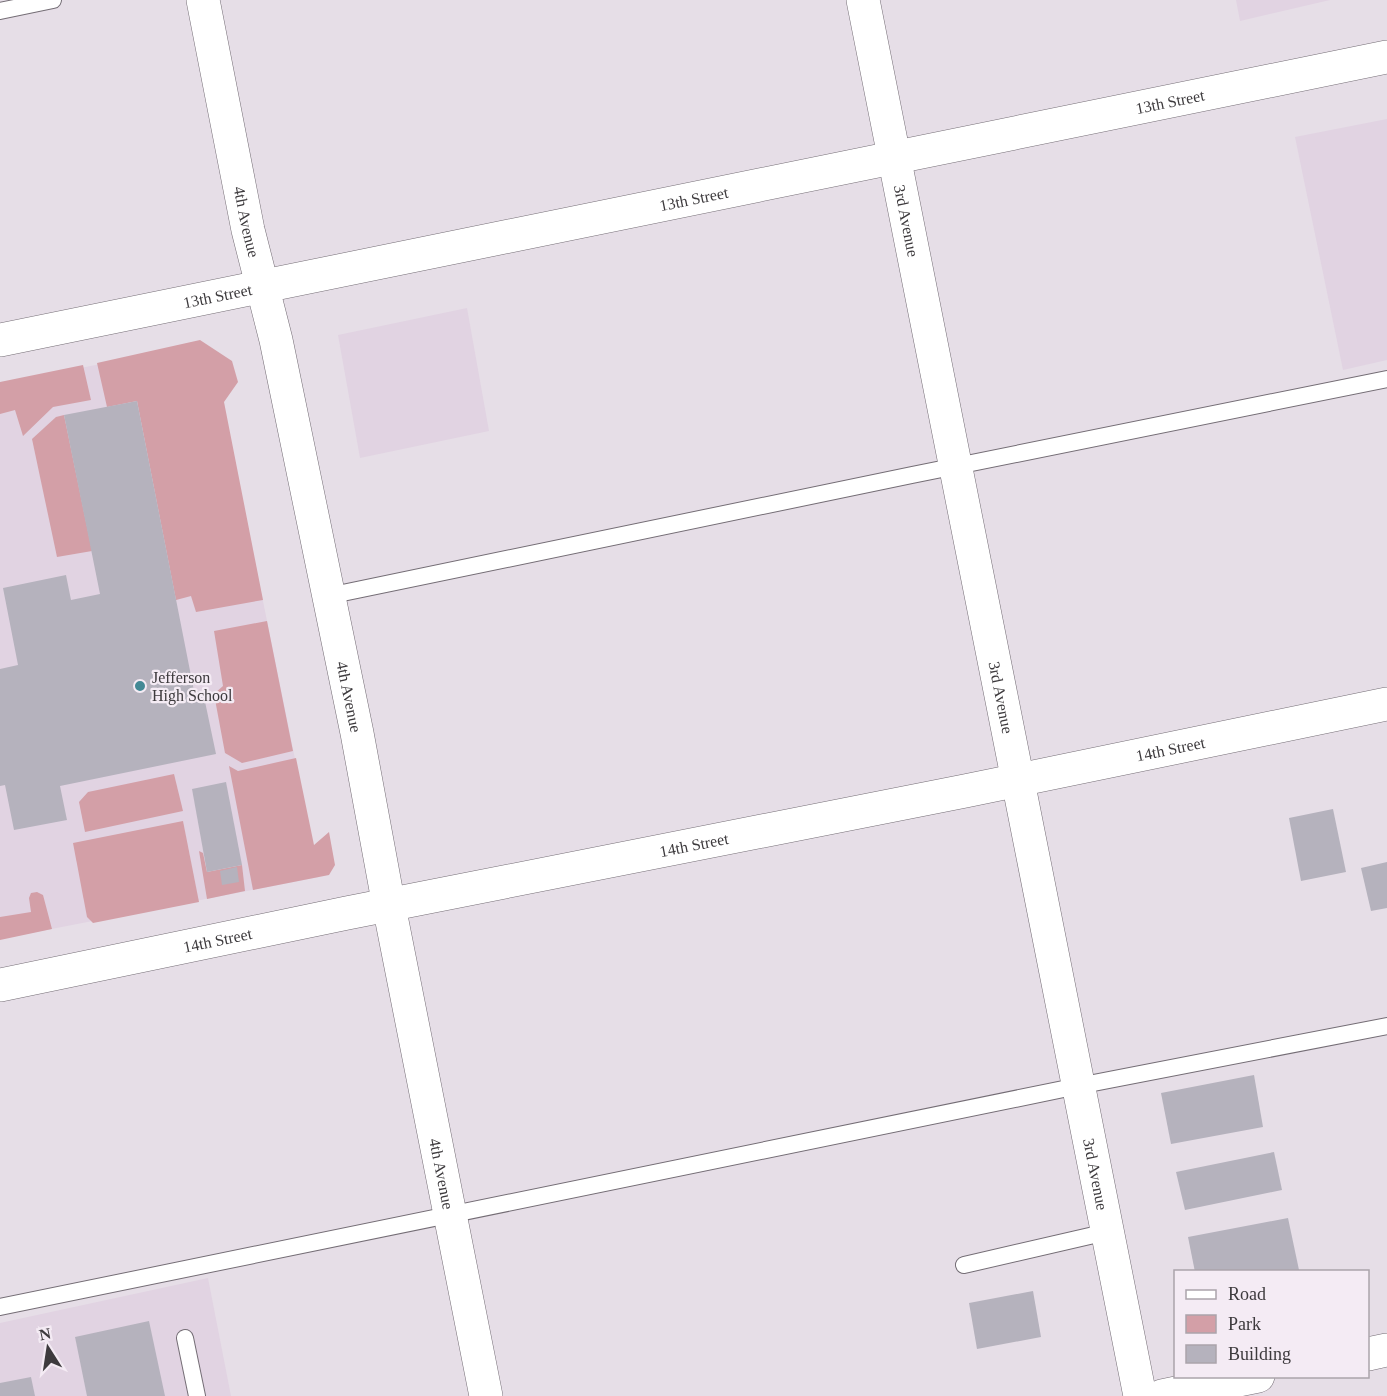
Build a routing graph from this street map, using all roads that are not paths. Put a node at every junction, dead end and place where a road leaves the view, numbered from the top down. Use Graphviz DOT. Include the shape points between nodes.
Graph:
graph roads {
  1 [pos="53,0"];
  2 [pos="203,0"];
  3 [pos="863,0"];
  4 [pos="0,11"];
  5 [pos="1387,57"];
  6 [pos="894,157"];
  7 [pos="262,287"];
  8 [pos="0,340"];
  9 [pos="1387,379"];
  10 [pos="955,466"];
  11 [pos="328,596"];
  12 [pos="1387,704"];
  13 [pos="1018,780"];
  14 [pos="389,906"];
  15 [pos="0,985"];
  16 [pos="1387,1026"];
  17 [pos="1078,1086"];
  18 [pos="450,1216"];
  19 [pos="1107,1232"];
  20 [pos="964,1265"];
  21 [pos="0,1307"];
  22 [pos="185,1338"];
  23 [pos="1387,1350"];
  24 [pos="1369,1354"];
  25 [pos="1253,1378"];
  26 [pos="197,1396"];
  27 [pos="486,1396"];
  28 [pos="1140,1396"];
  29 [pos="1162,1396"];
  1 -- 4 [label="lane"];
  2 -- 7 [label="street, 4th Avenue"];
  3 -- 6 [label="street, 3rd Avenue"];
  5 -- 6 [label="street, 13th Street"];
  6 -- 7 [label="street, 13th Street"];
  6 -- 10 [label="street, 3rd Avenue"];
  7 -- 8 [label="street, 13th Street"];
  7 -- 11 [label="street, 4th Avenue"];
  9 -- 10 [label="lane"];
  10 -- 11 [label="lane"];
  10 -- 13 [label="street, 3rd Avenue"];
  11 -- 14 [label="street, 4th Avenue"];
  12 -- 13 [label="street, 14th Street"];
  13 -- 14 [label="street, 14th Street"];
  13 -- 17 [label="street, 3rd Avenue"];
  14 -- 15 [label="street, 14th Street"];
  14 -- 18 [label="street, 4th Avenue"];
  16 -- 17 [label="lane"];
  17 -- 18 [label="lane"];
  17 -- 19 [label="street, 3rd Avenue"];
  18 -- 21 [label="lane"];
  18 -- 27 [label="street, 4th Avenue"];
  19 -- 20 [label="lane"];
  19 -- 28 [label="street, 3rd Avenue"];
  22 -- 26 [label="lane"];
  23 -- 24 [label="street"];
  25 -- 29 [label="street"];
}
